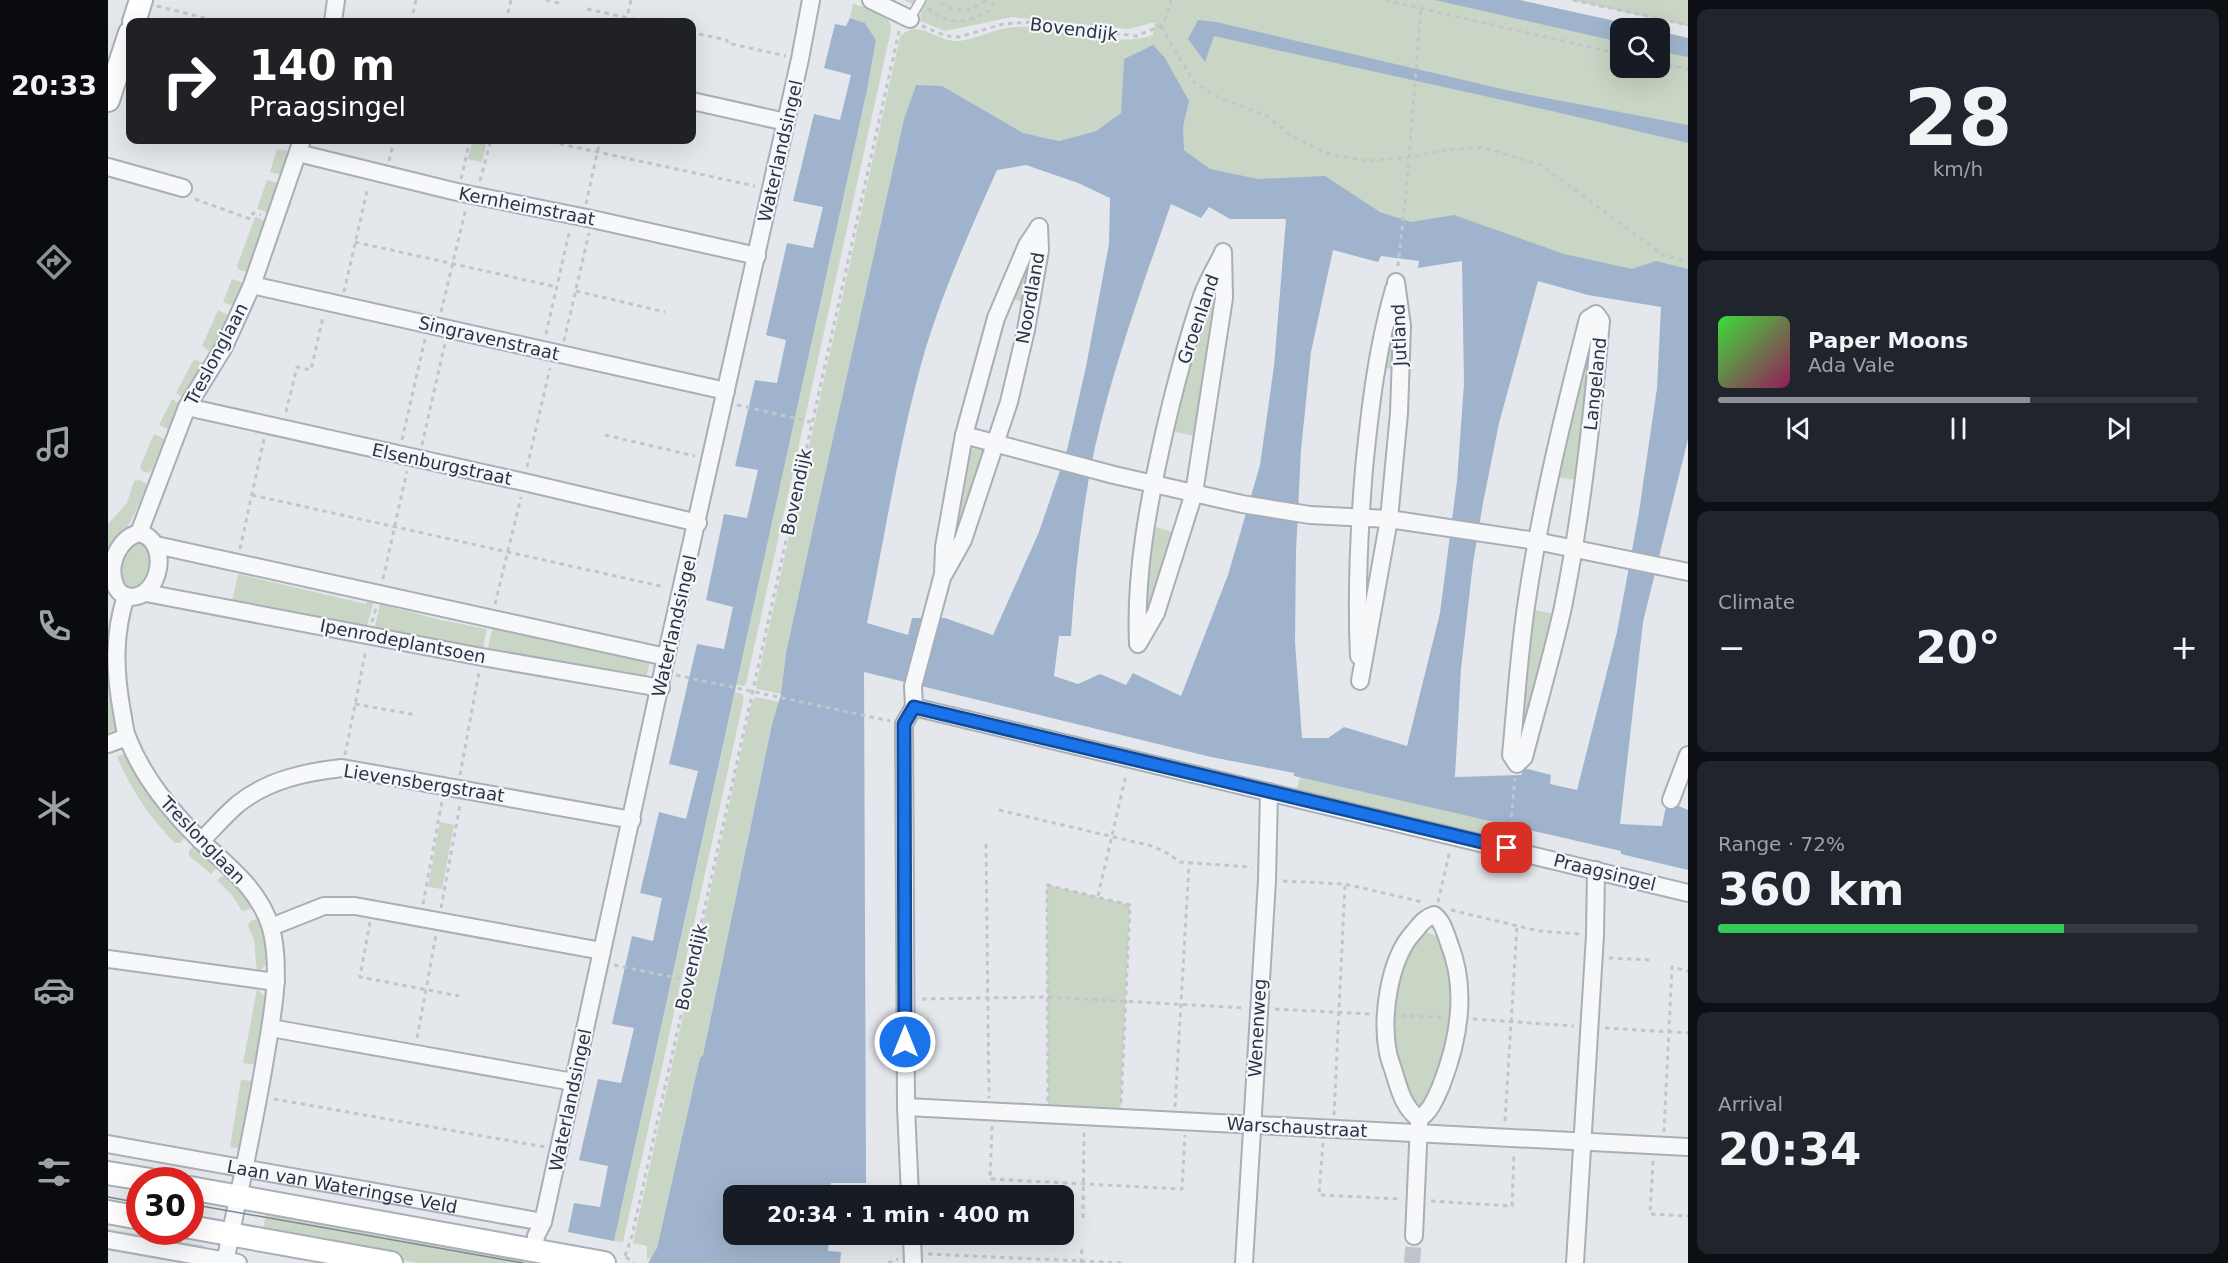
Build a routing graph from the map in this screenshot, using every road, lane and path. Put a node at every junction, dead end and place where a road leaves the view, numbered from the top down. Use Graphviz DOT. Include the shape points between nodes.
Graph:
graph roads {
  1 [pos="336,0"];
  2 [pos="416,0"];
  3 [pos="512,0"];
  4 [pos="546,0"];
  5 [pos="632,0"];
  6 [pos="812,0"];
  7 [pos="871,0"];
  8 [pos="921,0"];
  9 [pos="926,0"];
  10 [pos="988,0"];
  11 [pos="1171,0"];
  12 [pos="1385,0"];
  13 [pos="1573,0"];
  14 [pos="941,2"];
  15 [pos="563,4"];
  16 [pos="139,8"];
  17 [pos="1421,8"];
  18 [pos="587,9"];
  19 [pos="198,18"];
  20 [pos="335,18"];
  21 [pos="412,18"];
  22 [pos="507,18"];
  23 [pos="620,18"];
  24 [pos="628,18"];
  25 [pos="907,18"];
  26 [pos="1688,25"];
  27 [pos="1161,26"];
  28 [pos="699,34"];
  29 [pos="126,45"];
  30 [pos="1610,52"];
  31 [pos="788,56"];
  32 [pos="1670,65"];
  33 [pos="1688,69"];
  34 [pos="108,100"];
  35 [pos="696,102"];
  36 [pos="786,122"];
  37 [pos="392,144"];
  38 [pos="470,144"];
  39 [pos="489,144"];
  40 [pos="560,144"];
  41 [pos="599,144"];
  42 [pos="300,146"];
  43 [pos="597,152"];
  44 [pos="1409,157"];
  45 [pos="108,167"];
  46 [pos="379,173"];
  47 [pos="183,188"];
  48 [pos="760,188"];
  49 [pos="468,194"];
  50 [pos="583,217"];
  51 [pos="274,219"];
  52 [pos="355,242"];
  53 [pos="757,256"];
  54 [pos="1398,259"];
  55 [pos="1688,262"];
  56 [pos="452,264"];
  57 [pos="252,285"];
  58 [pos="557,287"];
  59 [pos="576,291"];
  60 [pos="334,304"];
  61 [pos="664,312"];
  62 [pos="438,327"];
  63 [pos="552,353"];
  64 [pos="726,391"];
  65 [pos="187,407"];
  66 [pos="749,408"];
  67 [pos="811,422"];
  68 [pos="275,427"];
  69 [pos="605,435"];
  70 [pos="964,435"];
  71 [pos="996,444"];
  72 [pos="409,457"];
  73 [pos="700,457"];
  74 [pos="524,482"];
  75 [pos="1153,484"];
  76 [pos="1194,493"];
  77 [pos="252,495"];
  78 [pos="1360,517"];
  79 [pos="1389,519"];
  80 [pos="698,523"];
  81 [pos="395,527"];
  82 [pos="139,532"];
  83 [pos="1536,541"];
  84 [pos="156,544"];
  85 [pos="1573,549"];
  86 [pos="507,551"];
  87 [pos="237,563"];
  88 [pos="1688,572"];
  89 [pos="944,574"];
  90 [pos="670,588"];
  91 [pos="146,593"];
  92 [pos="379,595"];
  93 [pos="126,596"];
  94 [pos="491,620"];
  95 [pos="369,635"];
  96 [pos="482,657"];
  97 [pos="666,657"];
  98 [pos="689,678"];
  99 [pos="660,688"];
  100 [pos="755,692"];
  101 [pos="355,704"];
  102 [pos="914,707"];
  103 [pos="417,715"];
  104 [pos="870,718"];
  105 [pos="127,737"];
  106 [pos="108,744"];
  107 [pos="1688,755"];
  108 [pos="1129,759"];
  109 [pos="342,768"];
  110 [pos="1516,771"];
  111 [pos="451,787"];
  112 [pos="1269,792"];
  113 [pos="1671,800"];
  114 [pos="999,810"];
  115 [pos="632,820"];
  116 [pos="1453,835"];
  117 [pos="1112,837"];
  118 [pos="1510,838"];
  119 [pos="201,841"];
  120 [pos="986,844"];
  121 [pos="1189,864"];
  122 [pos="1267,868"];
  123 [pos="1596,870"];
  124 [pos="1345,884"];
  125 [pos="1688,892"];
  126 [pos="1098,896"];
  127 [pos="372,909"];
  128 [pos="1434,915"];
  129 [pos="421,918"];
  130 [pos="1517,926"];
  131 [pos="271,927"];
  132 [pos="602,951"];
  133 [pos="1593,957"];
  134 [pos="108,959"];
  135 [pos="1650,960"];
  136 [pos="621,967"];
  137 [pos="1688,971"];
  138 [pos="687,981"];
  139 [pos="276,982"];
  140 [pos="459,996"];
  141 [pos="1048,997"];
  142 [pos="905,999"];
  143 [pos="988,999"];
  144 [pos="1125,1001"];
  145 [pos="1181,1004"];
  146 [pos="1258,1009"];
  147 [pos="1338,1013"];
  148 [pos="1386,1015"];
  149 [pos="1459,1018"];
  150 [pos="1512,1022"];
  151 [pos="1590,1027"];
  152 [pos="271,1028"];
  153 [pos="1669,1031"];
  154 [pos="1688,1033"];
  155 [pos="573,1082"];
  156 [pos="260,1097"];
  157 [pos="906,1107"];
  158 [pos="991,1112"];
  159 [pos="1048,1114"];
  160 [pos="1084,1116"];
  161 [pos="1120,1118"];
  162 [pos="1180,1121"];
  163 [pos="1251,1125"];
  164 [pos="1418,1126"];
  165 [pos="1333,1129"];
  166 [pos="1504,1137"];
  167 [pos="1582,1141"];
  168 [pos="108,1144"];
  169 [pos="1658,1146"];
  170 [pos="1688,1148"];
  171 [pos="559,1150"];
  172 [pos="244,1168"];
  173 [pos="108,1173"];
  174 [pos="126,1176"];
  175 [pos="1084,1183"];
  176 [pos="910,1185"];
  177 [pos="204,1190"];
  178 [pos="238,1196"];
  179 [pos="108,1212"];
  180 [pos="126,1215"];
  181 [pos="1688,1216"];
  182 [pos="1083,1218"];
  183 [pos="543,1222"];
  184 [pos="204,1229"];
  185 [pos="231,1234"];
  186 [pos="1414,1236"];
  187 [pos="108,1240"];
  188 [pos="1082,1247"];
  189 [pos="534,1250"];
  190 [pos="913,1259"];
  191 [pos="615,1260"];
  192 [pos="229,1262"];
  193 [pos="1081,1262"];
  194 [pos="391,1263"];
  195 [pos="634,1263"];
  196 [pos="888,1263"];
  197 [pos="1124,1263"];
  198 [pos="1244,1263"];
  199 [pos="1575,1263"];
  1 -- 20 [label="street"];
  2 -- 21 [label="path"];
  3 -- 22 [label="path"];
  4 -- 15 [label="path"];
  5 -- 24 [label="path"];
  6 -- 36 [label="street, Waterlandsingel"];
  7 -- 25 [label="street"];
  8 -- 25 [label="lane"];
  9 -- 10 [label="path" via="934,13 965,22 991,11 993,5"];
  10 -- 14 [label="path" via="965,11 951,10"];
  11 -- 27 [label="path"];
  12 -- 17 [label="path"];
  13 -- 26 [label="path"];
  16 -- 19 [label="path"];
  17 -- 30 [label="path"];
  17 -- 44 [label="path"];
  18 -- 23 [label="path"];
  25 -- 27 [label="path, Bovendijk" via="929,30 959,37 1003,24 1032,22 1136,36"];
  25 -- 67 [label="path, Bovendijk" via="894,48"];
  27 -- 44 [label="path" via="1194,82 1218,97 1267,116 1292,136 1325,153 1366,161"];
  28 -- 31 [label="path"];
  29 -- 34 [label="street"];
  32 -- 33 [label="path"];
  35 -- 36 [label="street"];
  36 -- 53 [label="street, Waterlandsingel"];
  37 -- 46 [label="path"];
  38 -- 49 [label="path"];
  39 -- 49 [label="path"];
  40 -- 43 [label="path"];
  41 -- 43 [label="path"];
  42 -- 46 [label="street, Kernheimstraat"];
  42 -- 51 [label="street, Treslonglaan"];
  43 -- 48 [label="path"];
  43 -- 50 [label="path"];
  44 -- 54 [label="path"];
  44 -- 55 [label="path" via="1482,147 1541,165 1663,255"];
  45 -- 47 [label="street"];
  46 -- 49 [label="street, Kernheimstraat"];
  46 -- 52 [label="path"];
  47 -- 51 [label="path" via="188,196 250,219 253,213"];
  49 -- 50 [label="street, Kernheimstraat"];
  49 -- 56 [label="path"];
  50 -- 53 [label="street, Kernheimstraat"];
  50 -- 58 [label="path"];
  50 -- 59 [label="path"];
  51 -- 57 [label="street, Treslonglaan"];
  52 -- 56 [label="path"];
  52 -- 60 [label="path"];
  53 -- 64 [label="street, Waterlandsingel"];
  56 -- 58 [label="path"];
  56 -- 62 [label="path"];
  57 -- 60 [label="street, Singravenstraat"];
  57 -- 65 [label="street, Treslonglaan" via="224,346"];
  58 -- 63 [label="path"];
  59 -- 61 [label="path"];
  59 -- 63 [label="path"];
  60 -- 62 [label="street, Singravenstraat"];
  60 -- 68 [label="path" via="311,370 297,367"];
  62 -- 63 [label="street, Singravenstraat"];
  62 -- 72 [label="path"];
  62 -- 72 [label="path"];
  63 -- 64 [label="street, Singravenstraat"];
  63 -- 74 [label="path"];
  64 -- 80 [label="street, Waterlandsingel"];
  65 -- 68 [label="street, Elsenburgstraat"];
  65 -- 82 [label="street, Treslonglaan"];
  66 -- 67 [label="path"];
  67 -- 100 [label="path, Bovendijk"];
  68 -- 72 [label="street, Elsenburgstraat"];
  68 -- 77 [label="path"];
  69 -- 73 [label="path"];
  70 -- 71 [label="street"];
  70 -- 71 [label="street, Noordland" via="996,318 1027,244 1039,227 1040,250 1026,330"];
  70 -- 89 [label="street, Noordland" via="944,547"];
  71 -- 75 [label="street"];
  71 -- 89 [label="street, Noordland" via="963,540"];
  72 -- 74 [label="street, Elsenburgstraat"];
  72 -- 81 [label="path"];
  74 -- 80 [label="street, Elsenburgstraat"];
  74 -- 86 [label="path"];
  75 -- 76 [label="street"];
  75 -- 76 [label="street, Groenland" via="1144,530 1138,644 1156,613"];
  75 -- 76 [label="street, Groenland" via="1174,391 1203,294 1223,252 1224,298"];
  76 -- 78 [label="street" via="1310,514"];
  77 -- 81 [label="path"];
  77 -- 87 [label="path"];
  78 -- 79 [label="street"];
  78 -- 79 [label="street, Jutland" via="1360,681"];
  78 -- 79 [label="street, Jutland" via="1370,409 1383,326 1396,282 1402,326"];
  79 -- 83 [label="street"];
  80 -- 97 [label="street, Waterlandsingel"];
  81 -- 86 [label="path"];
  81 -- 92 [label="path"];
  82 -- 84 [label="street"];
  82 -- 93 [label="street" via="123,542 112,567 113,580"];
  83 -- 85 [label="street"];
  83 -- 85 [label="street, Langeland" via="1511,754 1516,764 1524,757"];
  83 -- 85 [label="street, Langeland" via="1585,330 1588,319 1596,314 1601,321"];
  84 -- 87 [label="street, Ipenrodeplantsoen"];
  84 -- 91 [label="street" via="156,574"];
  85 -- 88 [label="street"];
  86 -- 90 [label="path"];
  86 -- 94 [label="path"];
  87 -- 92 [label="street, Ipenrodeplantsoen"];
  89 -- 102 [label="street, Noordland" via="913,686"];
  91 -- 93 [label="street"];
  91 -- 95 [label="street, Ipenrodeplantsoen"];
  92 -- 94 [label="street, Ipenrodeplantsoen"];
  92 -- 95 [label="path"];
  93 -- 105 [label="street, Treslonglaan" via="118,619 116,651"];
  94 -- 97 [label="street, Ipenrodeplantsoen"];
  95 -- 96 [label="street, Ipenrodeplantsoen"];
  95 -- 101 [label="path"];
  96 -- 99 [label="street, Ipenrodeplantsoen"];
  96 -- 111 [label="path"];
  97 -- 99 [label="street, Waterlandsingel"];
  98 -- 100 [label="path"];
  99 -- 115 [label="street, Waterlandsingel"];
  100 -- 104 [label="path"];
  100 -- 138 [label="path, Bovendijk"];
  101 -- 103 [label="path"];
  101 -- 109 [label="path"];
  102 -- 108 [label="street, Praagsingel"];
  102 -- 142 [label="street" via="904,724"];
  105 -- 106 [label="street"];
  105 -- 119 [label="street, Treslonglaan" via="145,774"];
  107 -- 113 [label="street"];
  108 -- 112 [label="street, Praagsingel"];
  108 -- 117 [label="path"];
  109 -- 111 [label="street, Lievensbergstraat"];
  109 -- 119 [label="street, Lievensbergstraat" via="310,772 270,785 238,804"];
  110 -- 118 [label="path"];
  111 -- 115 [label="street, Lievensbergstraat"];
  111 -- 129 [label="path"];
  112 -- 116 [label="street, Praagsingel"];
  112 -- 122 [label="street, Wenenweg"];
  114 -- 117 [label="path"];
  115 -- 132 [label="street, Waterlandsingel"];
  116 -- 123 [label="street, Praagsingel"];
  116 -- 128 [label="path"];
  117 -- 121 [label="path" via="1152,846"];
  117 -- 126 [label="path"];
  119 -- 131 [label="street, Treslonglaan" via="240,876"];
  120 -- 143 [label="path"];
  121 -- 122 [label="path"];
  121 -- 145 [label="path"];
  122 -- 146 [label="street, Wenenweg"];
  123 -- 125 [label="street, Praagsingel"];
  123 -- 133 [label="street"];
  124 -- 147 [label="path"];
  126 -- 141 [label="path" via="1047,885"];
  126 -- 144 [label="path" via="1130,905"];
  127 -- 129 [label="street"];
  127 -- 131 [label="street" via="324,906"];
  127 -- 140 [label="path" via="360,977"];
  128 -- 148 [label="street" via="1426,918 1405,942 1391,981"];
  128 -- 149 [label="street" via="1441,921 1458,975"];
  129 -- 132 [label="street"];
  130 -- 150 [label="path"];
  131 -- 139 [label="street, Treslonglaan"];
  132 -- 155 [label="street, Waterlandsingel"];
  133 -- 135 [label="path"];
  133 -- 151 [label="street"];
  134 -- 139 [label="street"];
  136 -- 138 [label="path"];
  137 -- 153 [label="path" via="1672,967"];
  138 -- 191 [label="path, Bovendijk" via="632,1236"];
  139 -- 152 [label="street, Treslonglaan"];
  141 -- 143 [label="path"];
  141 -- 144 [label="path"];
  141 -- 159 [label="path"];
  142 -- 143 [label="path"];
  142 -- 157 [label="street"];
  143 -- 158 [label="path"];
  144 -- 145 [label="path"];
  144 -- 161 [label="path"];
  145 -- 146 [label="path"];
  145 -- 162 [label="path"];
  146 -- 147 [label="path"];
  146 -- 163 [label="street, Wenenweg"];
  147 -- 148 [label="path"];
  147 -- 165 [label="path"];
  148 -- 149 [label="path"];
  148 -- 164 [label="street" via="1388,1052 1401,1094"];
  149 -- 150 [label="path"];
  149 -- 164 [label="street" via="1449,1065 1428,1113"];
  150 -- 151 [label="path"];
  150 -- 166 [label="path"];
  151 -- 153 [label="path"];
  151 -- 167 [label="street"];
  152 -- 155 [label="street"];
  152 -- 156 [label="street, Treslonglaan"];
  153 -- 154 [label="path"];
  153 -- 169 [label="path"];
  155 -- 171 [label="street, Waterlandsingel"];
  156 -- 171 [label="path"];
  156 -- 172 [label="street, Treslonglaan"];
  157 -- 158 [label="street, Warschaustraat"];
  157 -- 176 [label="street"];
  158 -- 159 [label="street, Warschaustraat"];
  158 -- 175 [label="path" via="990,1179"];
  159 -- 160 [label="street, Warschaustraat"];
  160 -- 161 [label="street, Warschaustraat"];
  160 -- 175 [label="path"];
  161 -- 162 [label="street, Warschaustraat"];
  162 -- 163 [label="street, Warschaustraat"];
  162 -- 175 [label="path" via="1182,1190"];
  163 -- 165 [label="street, Warschaustraat"];
  163 -- 198 [label="street, Wenenweg"];
  164 -- 165 [label="street, Warschaustraat"];
  164 -- 166 [label="street, Warschaustraat"];
  164 -- 186 [label="street"];
  166 -- 167 [label="street, Warschaustraat"];
  167 -- 169 [label="street, Warschaustraat"];
  167 -- 199 [label="street"];
  168 -- 172 [label="street, Laan van Wateringse Veld"];
  169 -- 170 [label="street, Warschaustraat"];
  169 -- 181 [label="path" via="1650,1214"];
  171 -- 183 [label="street, Waterlandsingel"];
  172 -- 178 [label="street, Treslonglaan"];
  172 -- 183 [label="street, Laan van Wateringse Veld"];
  173 -- 174 [label="street"];
  175 -- 182 [label="path"];
  177 -- 178 [label="street, Laan van Wateringse Veld"];
  178 -- 185 [label="street, Treslonglaan"];
  178 -- 189 [label="street, Laan van Wateringse Veld"];
  179 -- 180 [label="street"];
  183 -- 189 [label="street, Waterlandsingel"];
  184 -- 185 [label="street"];
  185 -- 192 [label="street, Treslonglaan"];
  185 -- 194 [label="street"];
  187 -- 192 [label="street"];
  188 -- 193 [label="path"];
  189 -- 191 [label="street, Laan van Wateringse Veld"];
  190 -- 193 [label="path" via="967,1254"];
  190 -- 196 [label="path"];
  191 -- 195 [label="path"];
  193 -- 197 [label="path"];
}
